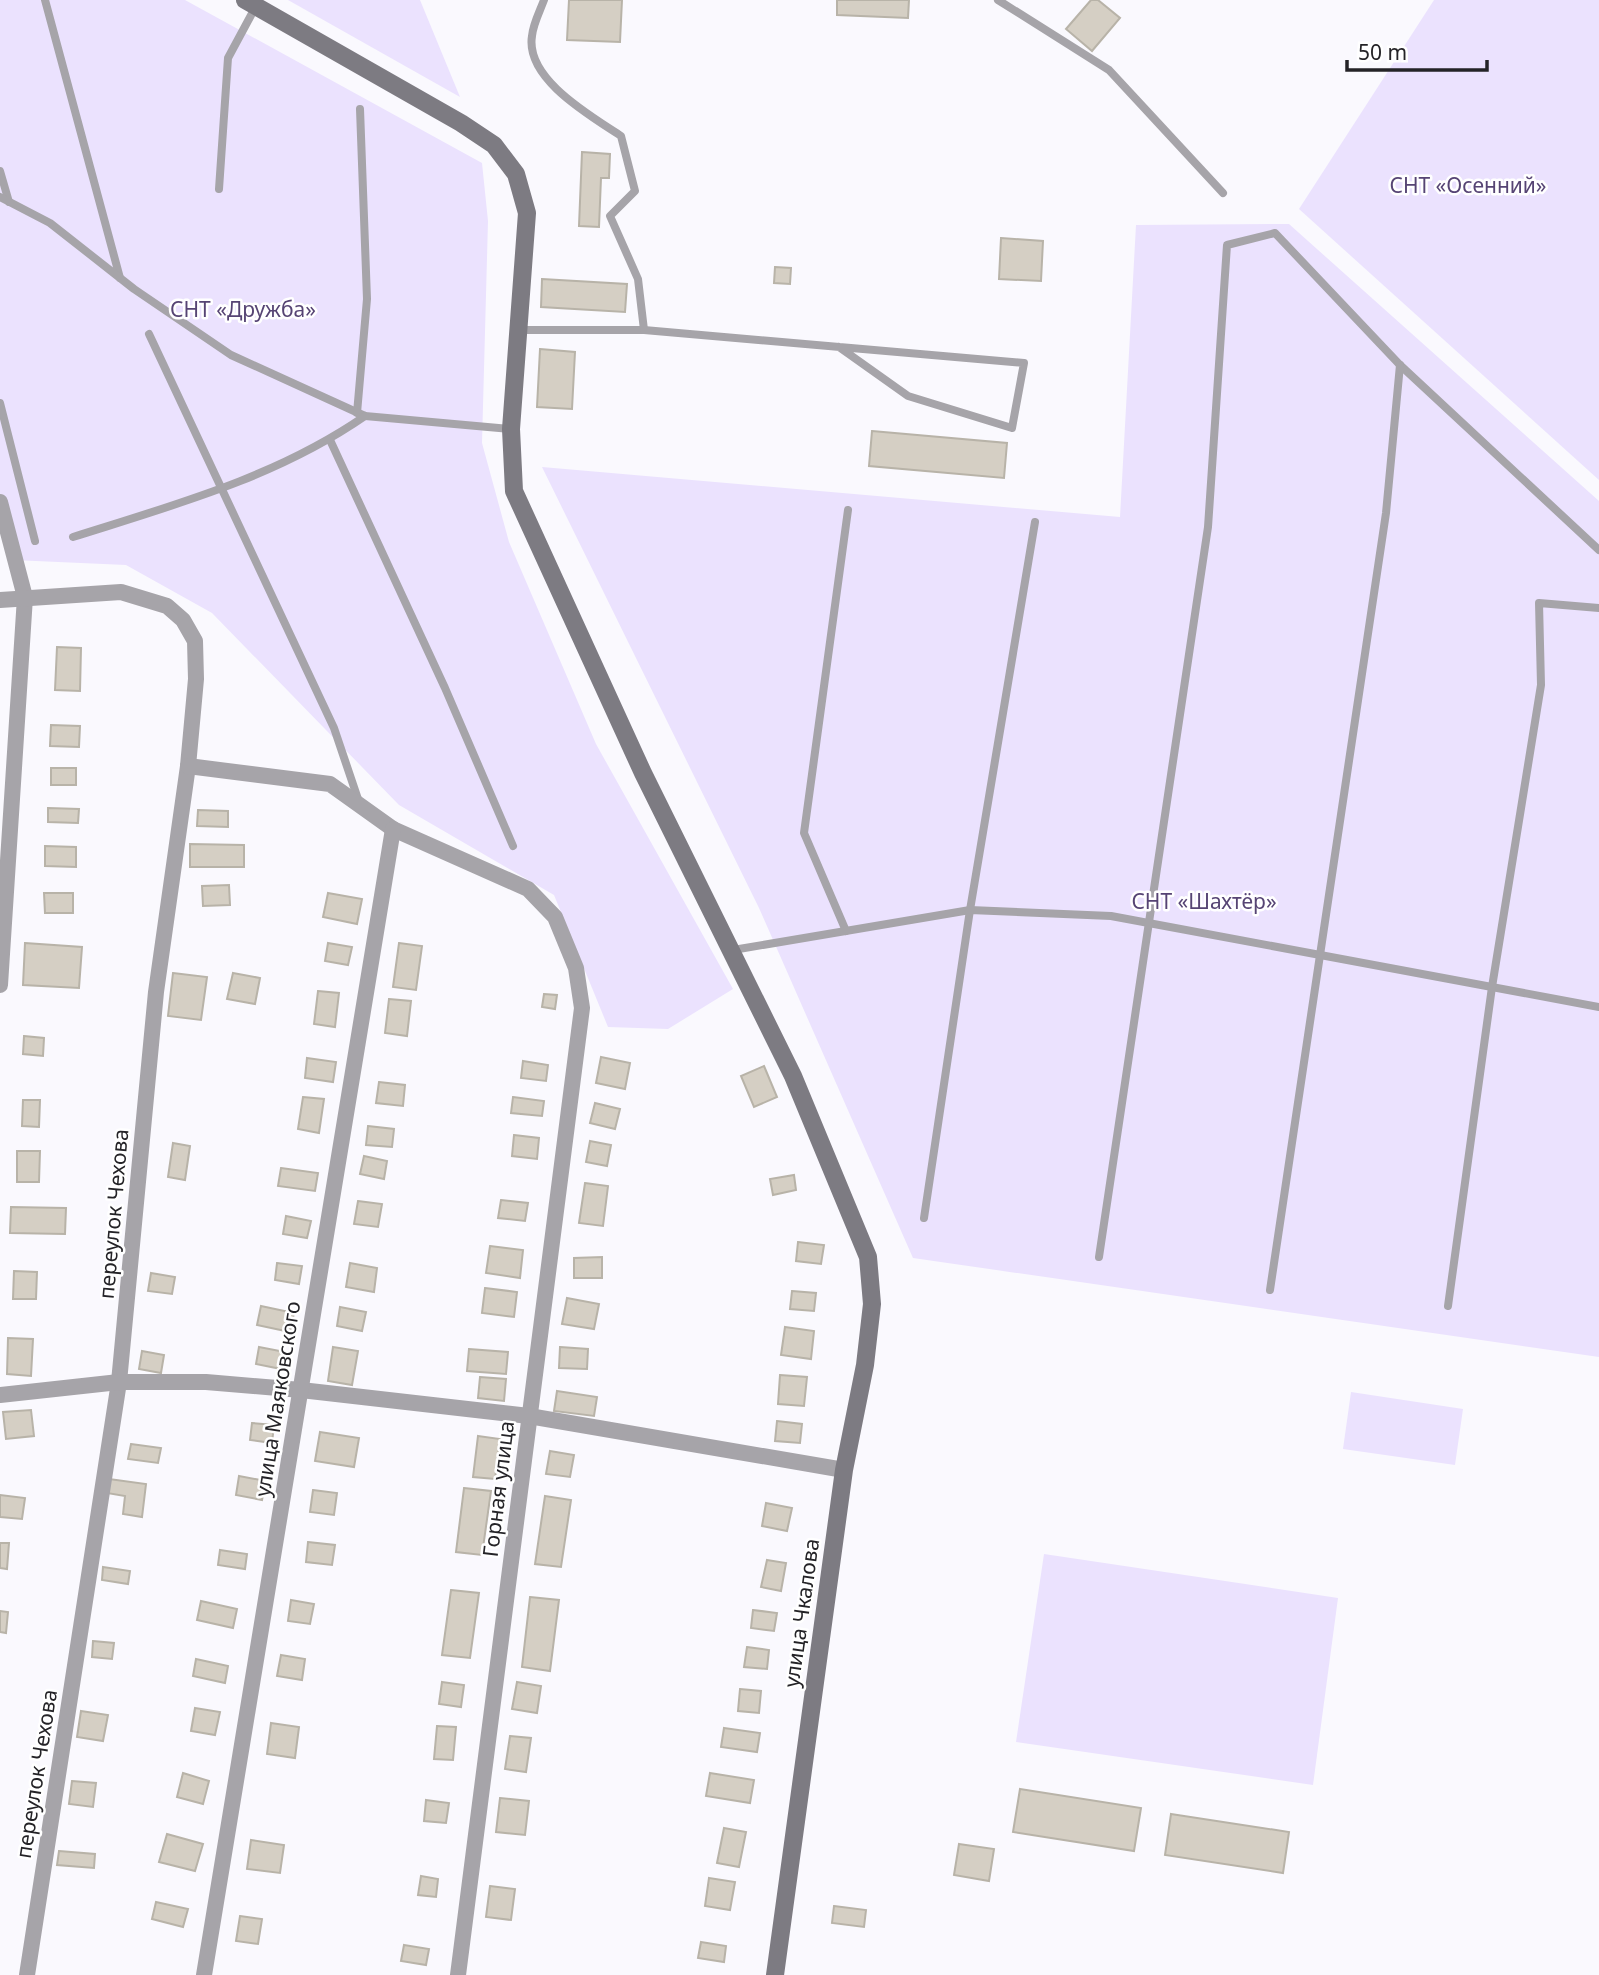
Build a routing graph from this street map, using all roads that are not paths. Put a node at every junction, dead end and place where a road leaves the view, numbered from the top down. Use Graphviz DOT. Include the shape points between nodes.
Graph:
graph roads {
  1 [pos="45,0"];
  2 [pos="544,0"];
  3 [pos="998,0"];
  4 [pos="251,3"];
  5 [pos="360,109"];
  6 [pos="0,171"];
  7 [pos="219,189"];
  8 [pos="1223,193"];
  9 [pos="0,197"];
  10 [pos="9,202"];
  11 [pos="120,278"];
  12 [pos="518,330"];
  13 [pos="644,330"];
  14 [pos="149,334"];
  15 [pos="839,347"];
  16 [pos="1399,365"];
  17 [pos="0,403"];
  18 [pos="361,414"];
  19 [pos="511,429"];
  20 [pos="330,440"];
  21 [pos="222,490"];
  22 [pos="0,502"];
  23 [pos="848,510"];
  24 [pos="1035,522"];
  25 [pos="73,537"];
  26 [pos="35,541"];
  27 [pos="1599,550"];
  28 [pos="25,597"];
  29 [pos="0,600"];
  30 [pos="1599,608"];
  31 [pos="188,766"];
  32 [pos="360,805"];
  33 [pos="393,829"];
  34 [pos="513,846"];
  35 [pos="970,910"];
  36 [pos="1149,923"];
  37 [pos="846,931"];
  38 [pos="733,950"];
  39 [pos="1320,955"];
  40 [pos="0,985"];
  41 [pos="1492,987"];
  42 [pos="1599,1007"];
  43 [pos="923,1217"];
  44 [pos="1099,1257"];
  45 [pos="1270,1290"];
  46 [pos="1448,1306"];
  47 [pos="120,1382"];
  48 [pos="301,1390"];
  49 [pos="0,1395"];
  50 [pos="529,1416"];
  51 [pos="844,1470"];
  52 [pos="27,1975"];
  53 [pos="204,1975"];
  54 [pos="458,1975"];
  55 [pos="775,1975"];
  1 -- 11 [label="lane"];
  2 -- 13 [label="lane" via="531,38 540,72 580,109 621,136 635,191 610,216 638,279"];
  3 -- 8 [label="lane" via="1109,71"];
  4 -- 7 [label="lane" via="228,58"];
  4 -- 12 [label="main road, улица Чкалова" via="494,145 516,174 527,213"];
  5 -- 18 [label="lane" via="368,299"];
  6 -- 10 [label="lane"];
  9 -- 10 [label="lane"];
  10 -- 11 [label="lane" via="50,223"];
  11 -- 18 [label="lane" via="231,355"];
  12 -- 13 [label="lane"];
  12 -- 19 [label="main road, улица Чкалова"];
  13 -- 15 [label="lane"];
  14 -- 21 [label="lane"];
  15 -- 15 [label="lane" via="1024,363 1012,428 908,396"];
  16 -- 27 [label="lane"];
  16 -- 36 [label="lane" via="1275,233 1227,245 1208,527"];
  16 -- 39 [label="lane" via="1386,513"];
  17 -- 26 [label="lane"];
  18 -- 19 [label="lane"];
  18 -- 20 [label="lane"];
  19 -- 38 [label="main road, улица Чкалова" via="514,491 643,773"];
  20 -- 21 [label="lane"];
  20 -- 34 [label="lane"];
  21 -- 25 [label="lane"];
  21 -- 32 [label="lane" via="334,728"];
  22 -- 28 [label="street"];
  23 -- 37 [label="lane" via="804,833"];
  24 -- 35 [label="lane"];
  28 -- 29 [label="street, переулок Чехова"];
  28 -- 31 [label="street, переулок Чехова" via="121,592 167,607 183,620 195,641"];
  28 -- 40 [label="street"];
  30 -- 41 [label="lane" via="1539,603 1541,685"];
  31 -- 32 [label="street, Горная улица" via="330,784"];
  31 -- 47 [label="street, переулок Чехова" via="156,992"];
  32 -- 33 [label="street, Горная улица"];
  33 -- 48 [label="street, улица Маяковского"];
  33 -- 50 [label="street, Горная улица" via="528,889 555,916 576,968 582,1009"];
  35 -- 36 [label="lane" via="1111,916"];
  35 -- 37 [label="lane"];
  35 -- 43 [label="lane"];
  36 -- 39 [label="lane"];
  36 -- 44 [label="lane"];
  37 -- 38 [label="lane"];
  38 -- 51 [label="main road, улица Чкалова" via="793,1076 868,1257 872,1304"];
  39 -- 41 [label="lane"];
  39 -- 45 [label="lane"];
  41 -- 42 [label="lane"];
  41 -- 46 [label="lane"];
  47 -- 48 [label="street" via="206,1382"];
  47 -- 49 [label="street"];
  47 -- 52 [label="street, переулок Чехова"];
  48 -- 50 [label="street"];
  48 -- 53 [label="street, улица Маяковского"];
  50 -- 51 [label="street"];
  50 -- 54 [label="street, Горная улица"];
  51 -- 55 [label="main road, улица Чкалова"];
}
